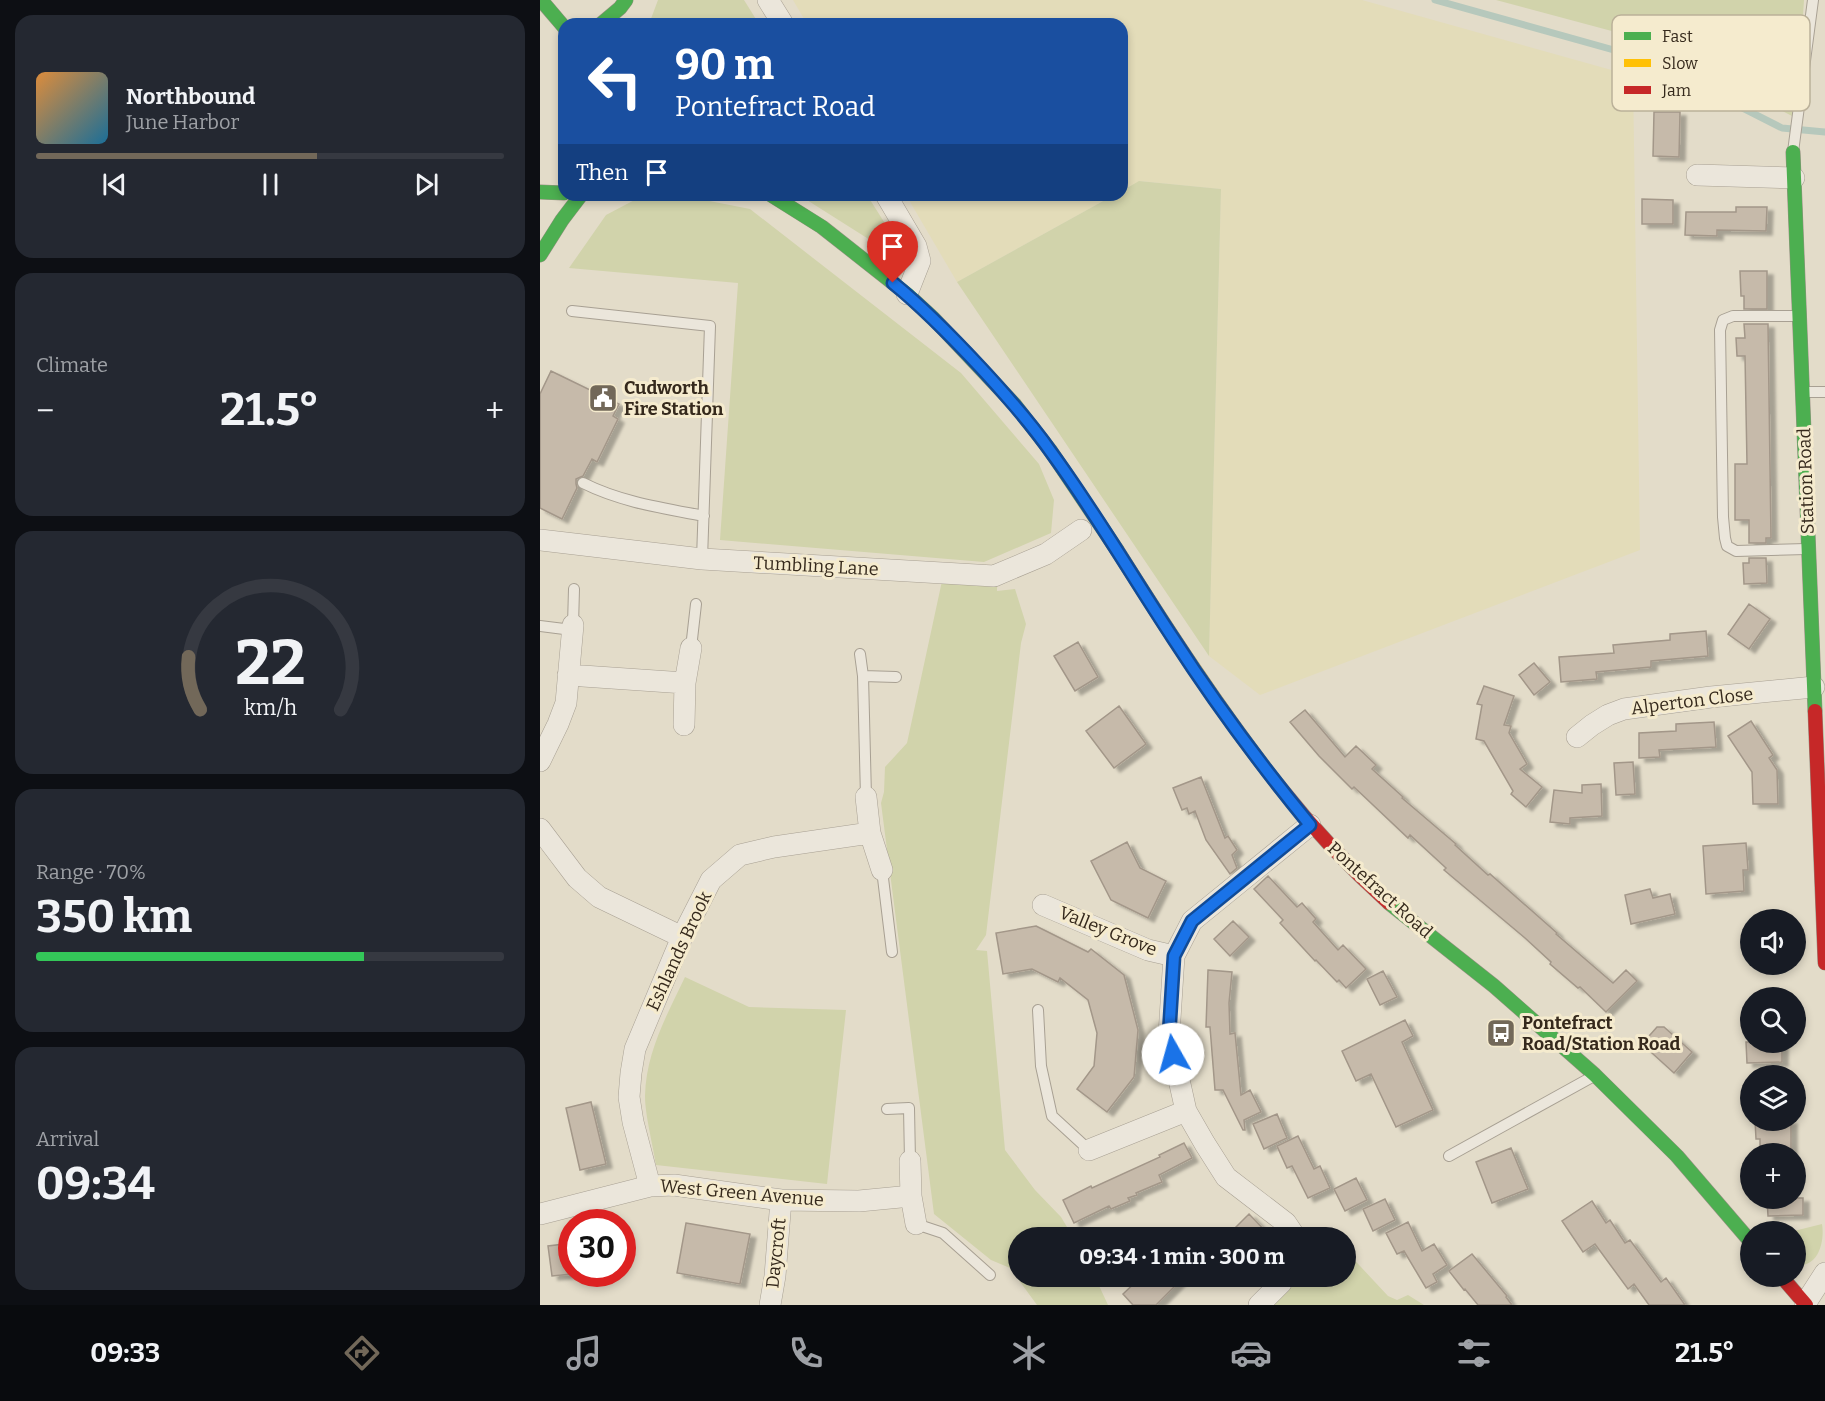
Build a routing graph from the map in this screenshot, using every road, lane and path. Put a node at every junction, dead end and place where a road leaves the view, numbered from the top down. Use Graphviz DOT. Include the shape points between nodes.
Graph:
graph roads {
  1 [pos="541,0"];
  2 [pos="1813,0"];
  3 [pos="634,3"];
  4 [pos="609,18"];
  5 [pos="558,21"];
  6 [pos="1810,26"];
  7 [pos="558,29"];
  8 [pos="544,30"];
  9 [pos="1800,111"];
  10 [pos="1793,152"];
  11 [pos="1697,175"];
  12 [pos="1794,178"];
  13 [pos="540,192"];
  14 [pos="558,193"];
  15 [pos="576,201"];
  16 [pos="781,201"];
  17 [pos="890,201"];
  18 [pos="540,255"];
  19 [pos="907,294"];
  20 [pos="572,311"];
  21 [pos="1800,316"];
  22 [pos="1802,392"];
  23 [pos="1825,392"];
  24 [pos="583,483"];
  25 [pos="704,516"];
  26 [pos="1081,531"];
  27 [pos="540,540"];
  28 [pos="1809,549"];
  29 [pos="702,559"];
  30 [pos="574,589"];
  31 [pos="696,604"];
  32 [pos="540,626"];
  33 [pos="572,627"];
  34 [pos="691,648"];
  35 [pos="860,654"];
  36 [pos="568,675"];
  37 [pos="863,676"];
  38 [pos="896,677"];
  39 [pos="685,683"];
  40 [pos="1814,687"];
  41 [pos="684,724"];
  42 [pos="1577,737"];
  43 [pos="540,761"];
  44 [pos="866,797"];
  45 [pos="1310,825"];
  46 [pos="1822,827"];
  47 [pos="540,829"];
  48 [pos="870,833"];
  49 [pos="882,870"];
  50 [pos="1043,904"];
  51 [pos="682,938"];
  52 [pos="892,951"];
  53 [pos="1174,956"];
  54 [pos="1825,963"];
  55 [pos="1038,1010"];
  56 [pos="1595,1075"];
  57 [pos="886,1109"];
  58 [pos="1186,1111"];
  59 [pos="1089,1150"];
  60 [pos="1449,1156"];
  61 [pos="910,1161"];
  62 [pos="650,1186"];
  63 [pos="910,1196"];
  64 [pos="781,1200"];
  65 [pos="540,1214"];
  66 [pos="916,1224"];
  67 [pos="1289,1227"];
  68 [pos="1740,1229"];
  69 [pos="1825,1273"];
  70 [pos="990,1275"];
  71 [pos="1277,1287"];
  72 [pos="1790,1287"];
  73 [pos="1805,1304"];
  74 [pos="770,1305"];
  75 [pos="1260,1305"];
  1 -- 5 [label="main road"];
  2 -- 6 [label="lane, Station Road"];
  3 -- 4 [label="main road"];
  7 -- 8 [label="main road"];
  9 -- 10 [label="lane, Station Road"];
  10 -- 12 [label="main road, Station Road"];
  11 -- 12 [label="street" via="1738,166"];
  12 -- 21 [label="main road, Station Road"];
  13 -- 14 [label="main road"];
  15 -- 18 [label="main road"];
  16 -- 19 [label="main road, Pontefract Road" via="822,227"];
  17 -- 19 [label="street" via="916,246 920,261"];
  19 -- 45 [label="main road, Pontefract Road" via="1015,405 1050,450 1242,739"];
  20 -- 25 [label="lane" via="710,326"];
  21 -- 22 [label="main road, Station Road"];
  21 -- 28 [label="lane" via="1733,316 1723,320 1723,517 1727,546 1736,551"];
  22 -- 23 [label="lane"];
  22 -- 28 [label="main road, Station Road" via="1812,502"];
  24 -- 25 [label="lane" via="604,494"];
  25 -- 29 [label="lane"];
  26 -- 29 [label="street, Tumbling Lane" via="1046,554 994,576"];
  27 -- 29 [label="street, Tumbling Lane"];
  28 -- 40 [label="main road, Station Road"];
  30 -- 33 [label="lane"];
  31 -- 34 [label="lane"];
  32 -- 33 [label="lane"];
  33 -- 36 [label="street"];
  34 -- 39 [label="street"];
  35 -- 37 [label="lane"];
  36 -- 39 [label="street"];
  36 -- 43 [label="street" via="566,704"];
  37 -- 38 [label="lane"];
  37 -- 44 [label="lane"];
  39 -- 41 [label="street"];
  40 -- 42 [label="street, Alperton Close" via="1624,709 1608,715"];
  40 -- 46 [label="main road, Station Road"];
  44 -- 48 [label="street"];
  45 -- 53 [label="street" via="1192,921"];
  45 -- 56 [label="main road, Pontefract Road" via="1391,905 1494,986"];
  46 -- 54 [label="main road, Station Road"];
  47 -- 51 [label="street" via="577,878 599,897"];
  48 -- 49 [label="street"];
  48 -- 51 [label="street, Eshlands Brook" via="740,855 711,880"];
  49 -- 52 [label="lane"];
  50 -- 53 [label="street, Valley Grove" via="1148,950"];
  51 -- 62 [label="street, Eshlands Brook" via="635,1049 631,1073 633,1122"];
  53 -- 58 [label="street" via="1169,1035"];
  55 -- 59 [label="lane" via="1041,1066 1052,1116"];
  56 -- 60 [label="lane"];
  56 -- 68 [label="main road, Pontefract Road" via="1677,1156"];
  57 -- 61 [label="lane" via="909,1108"];
  58 -- 59 [label="street"];
  58 -- 67 [label="street" via="1226,1177"];
  61 -- 63 [label="street"];
  62 -- 64 [label="street, West Green Avenue" via="674,1185"];
  62 -- 65 [label="street, West Green Avenue"];
  63 -- 64 [label="street, West Green Avenue" via="859,1201"];
  63 -- 66 [label="street"];
  64 -- 74 [label="street, Daycroft"];
  66 -- 70 [label="lane" via="943,1233"];
  69 -- 73 [label="street"];
  71 -- 75 [label="street"];
  72 -- 73 [label="main road"];
}
